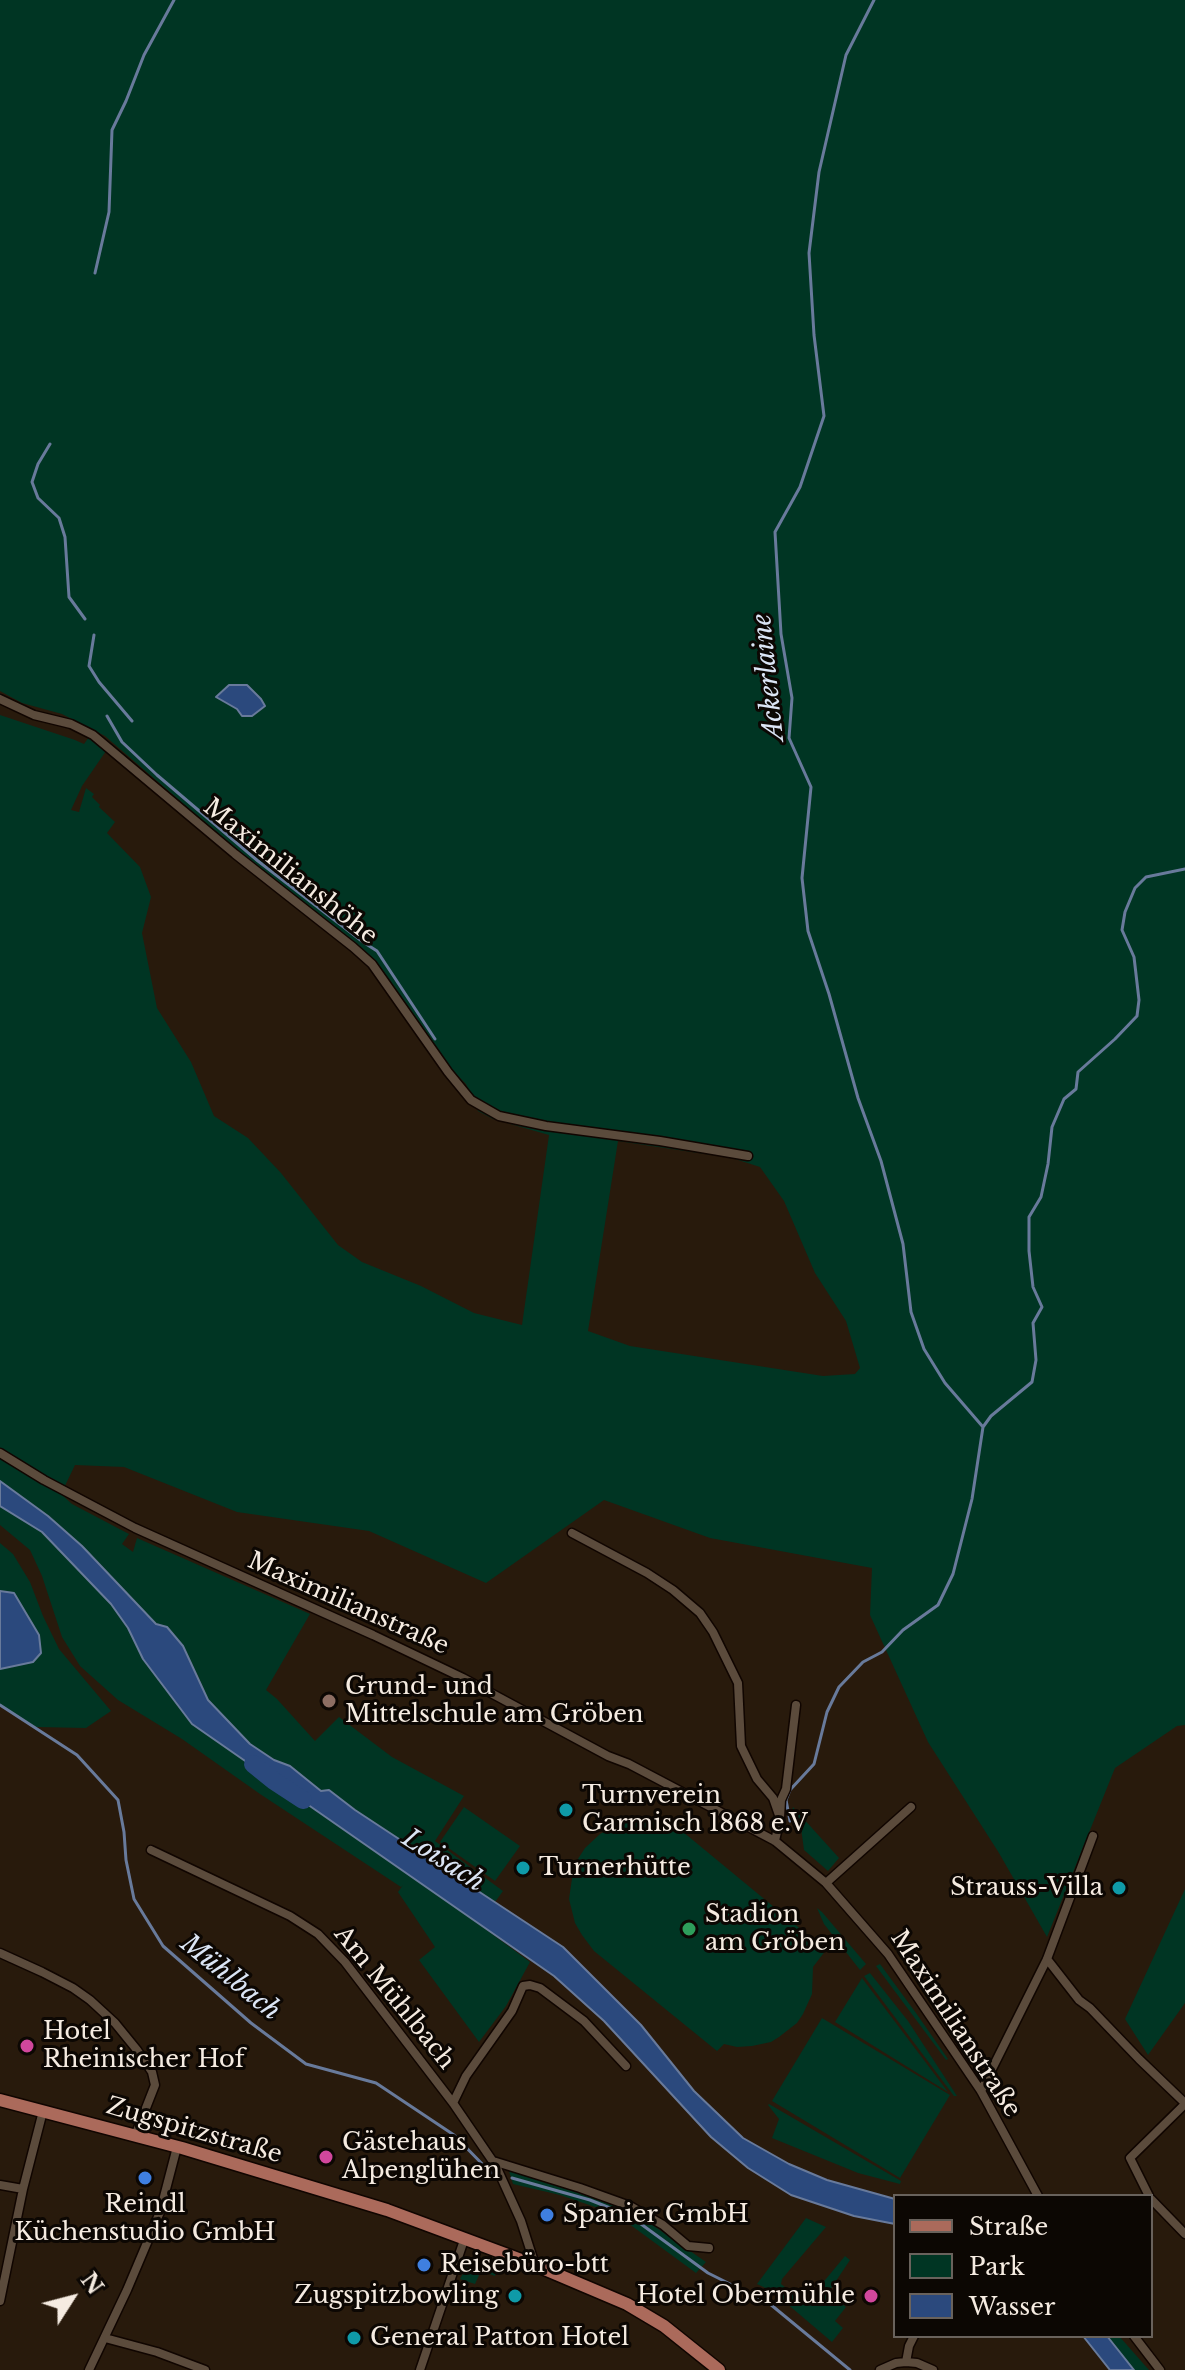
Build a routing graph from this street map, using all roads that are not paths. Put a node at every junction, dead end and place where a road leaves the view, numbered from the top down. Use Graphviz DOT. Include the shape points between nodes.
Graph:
graph roads {
  1 [pos="0,699"];
  2 [pos="748,1156"];
  3 [pos="0,1453"];
  4 [pos="572,1533"];
  5 [pos="796,1705"];
  6 [pos="911,1807"];
  7 [pos="780,1818"];
  8 [pos="1093,1836"];
  9 [pos="775,1841"];
  10 [pos="151,1850"];
  11 [pos="826,1883"];
  12 [pos="0,1953"];
  13 [pos="1047,1959"];
  14 [pos="626,2066"];
  15 [pos="981,2091"];
  16 [pos="0,2100"];
  17 [pos="453,2103"];
  18 [pos="1185,2103"];
  19 [pos="43,2111"];
  20 [pos="135,2136"];
  21 [pos="177,2147"];
  22 [pos="494,2164"];
  23 [pos="0,2185"];
  24 [pos="23,2189"];
  25 [pos="1037,2194"];
  26 [pos="1148,2194"];
  27 [pos="1153,2200"];
  28 [pos="1185,2234"];
  29 [pos="464,2240"];
  30 [pos="709,2248"];
  31 [pos="535,2265"];
  32 [pos="1,2297"];
  33 [pos="105,2338"];
  34 [pos="913,2338"];
  35 [pos="1136,2338"];
  36 [pos="906,2362"];
  37 [pos="89,2370"];
  38 [pos="205,2370"];
  39 [pos="420,2370"];
  40 [pos="719,2370"];
  41 [pos="880,2370"];
  42 [pos="933,2370"];
  43 [pos="1160,2370"];
  1 -- 2 [label="street, Maximilianshöhe" via="93,735 372,964 471,1100 499,1116 546,1126"];
  3 -- 9 [label="street, Maximilianstraße" via="99,1510 463,1678"];
  4 -- 7 [label="street" via="647,1573 700,1613 738,1683 741,1746"];
  5 -- 7 [label="street"];
  6 -- 11 [label="street"];
  7 -- 9 [label="street"];
  8 -- 13 [label="street"];
  9 -- 11 [label="street, Maximilianstraße"];
  10 -- 17 [label="street, Am Mühlbach" via="318,1934"];
  11 -- 15 [label="street, Maximilianstraße" via="888,1954"];
  12 -- 20 [label="street" via="73,1988 101,2009 137,2050 155,2085"];
  13 -- 15 [label="street"];
  13 -- 18 [label="street" via="1079,2000"];
  14 -- 17 [label="street" via="584,2021 540,1988 523,1986"];
  15 -- 25 [label="street, Maximilianstraße"];
  16 -- 19 [label="main road, Zugspitzstraße"];
  17 -- 22 [label="street, Am Mühlbach"];
  18 -- 26 [label="street" via="1130,2158"];
  19 -- 20 [label="main road, Zugspitzstraße"];
  19 -- 24 [label="street"];
  20 -- 21 [label="main road, Zugspitzstraße"];
  21 -- 29 [label="main road, Zugspitzstraße" via="387,2210"];
  21 -- 33 [label="street" via="160,2212"];
  22 -- 30 [label="street" via="630,2206 688,2246"];
  22 -- 31 [label="street, Am Mühlbach"];
  23 -- 24 [label="street"];
  24 -- 32 [label="street"];
  27 -- 28 [label="street"];
  29 -- 31 [label="main road, Zugspitzstraße"];
  29 -- 39 [label="street"];
  31 -- 40 [label="main road, Zugspitzstraße" via="638,2310"];
  33 -- 37 [label="street"];
  33 -- 38 [label="street"];
  34 -- 36 [label="street"];
  35 -- 43 [label="street"];
  36 -- 41 [label="street"];
  36 -- 42 [label="street"];
}
